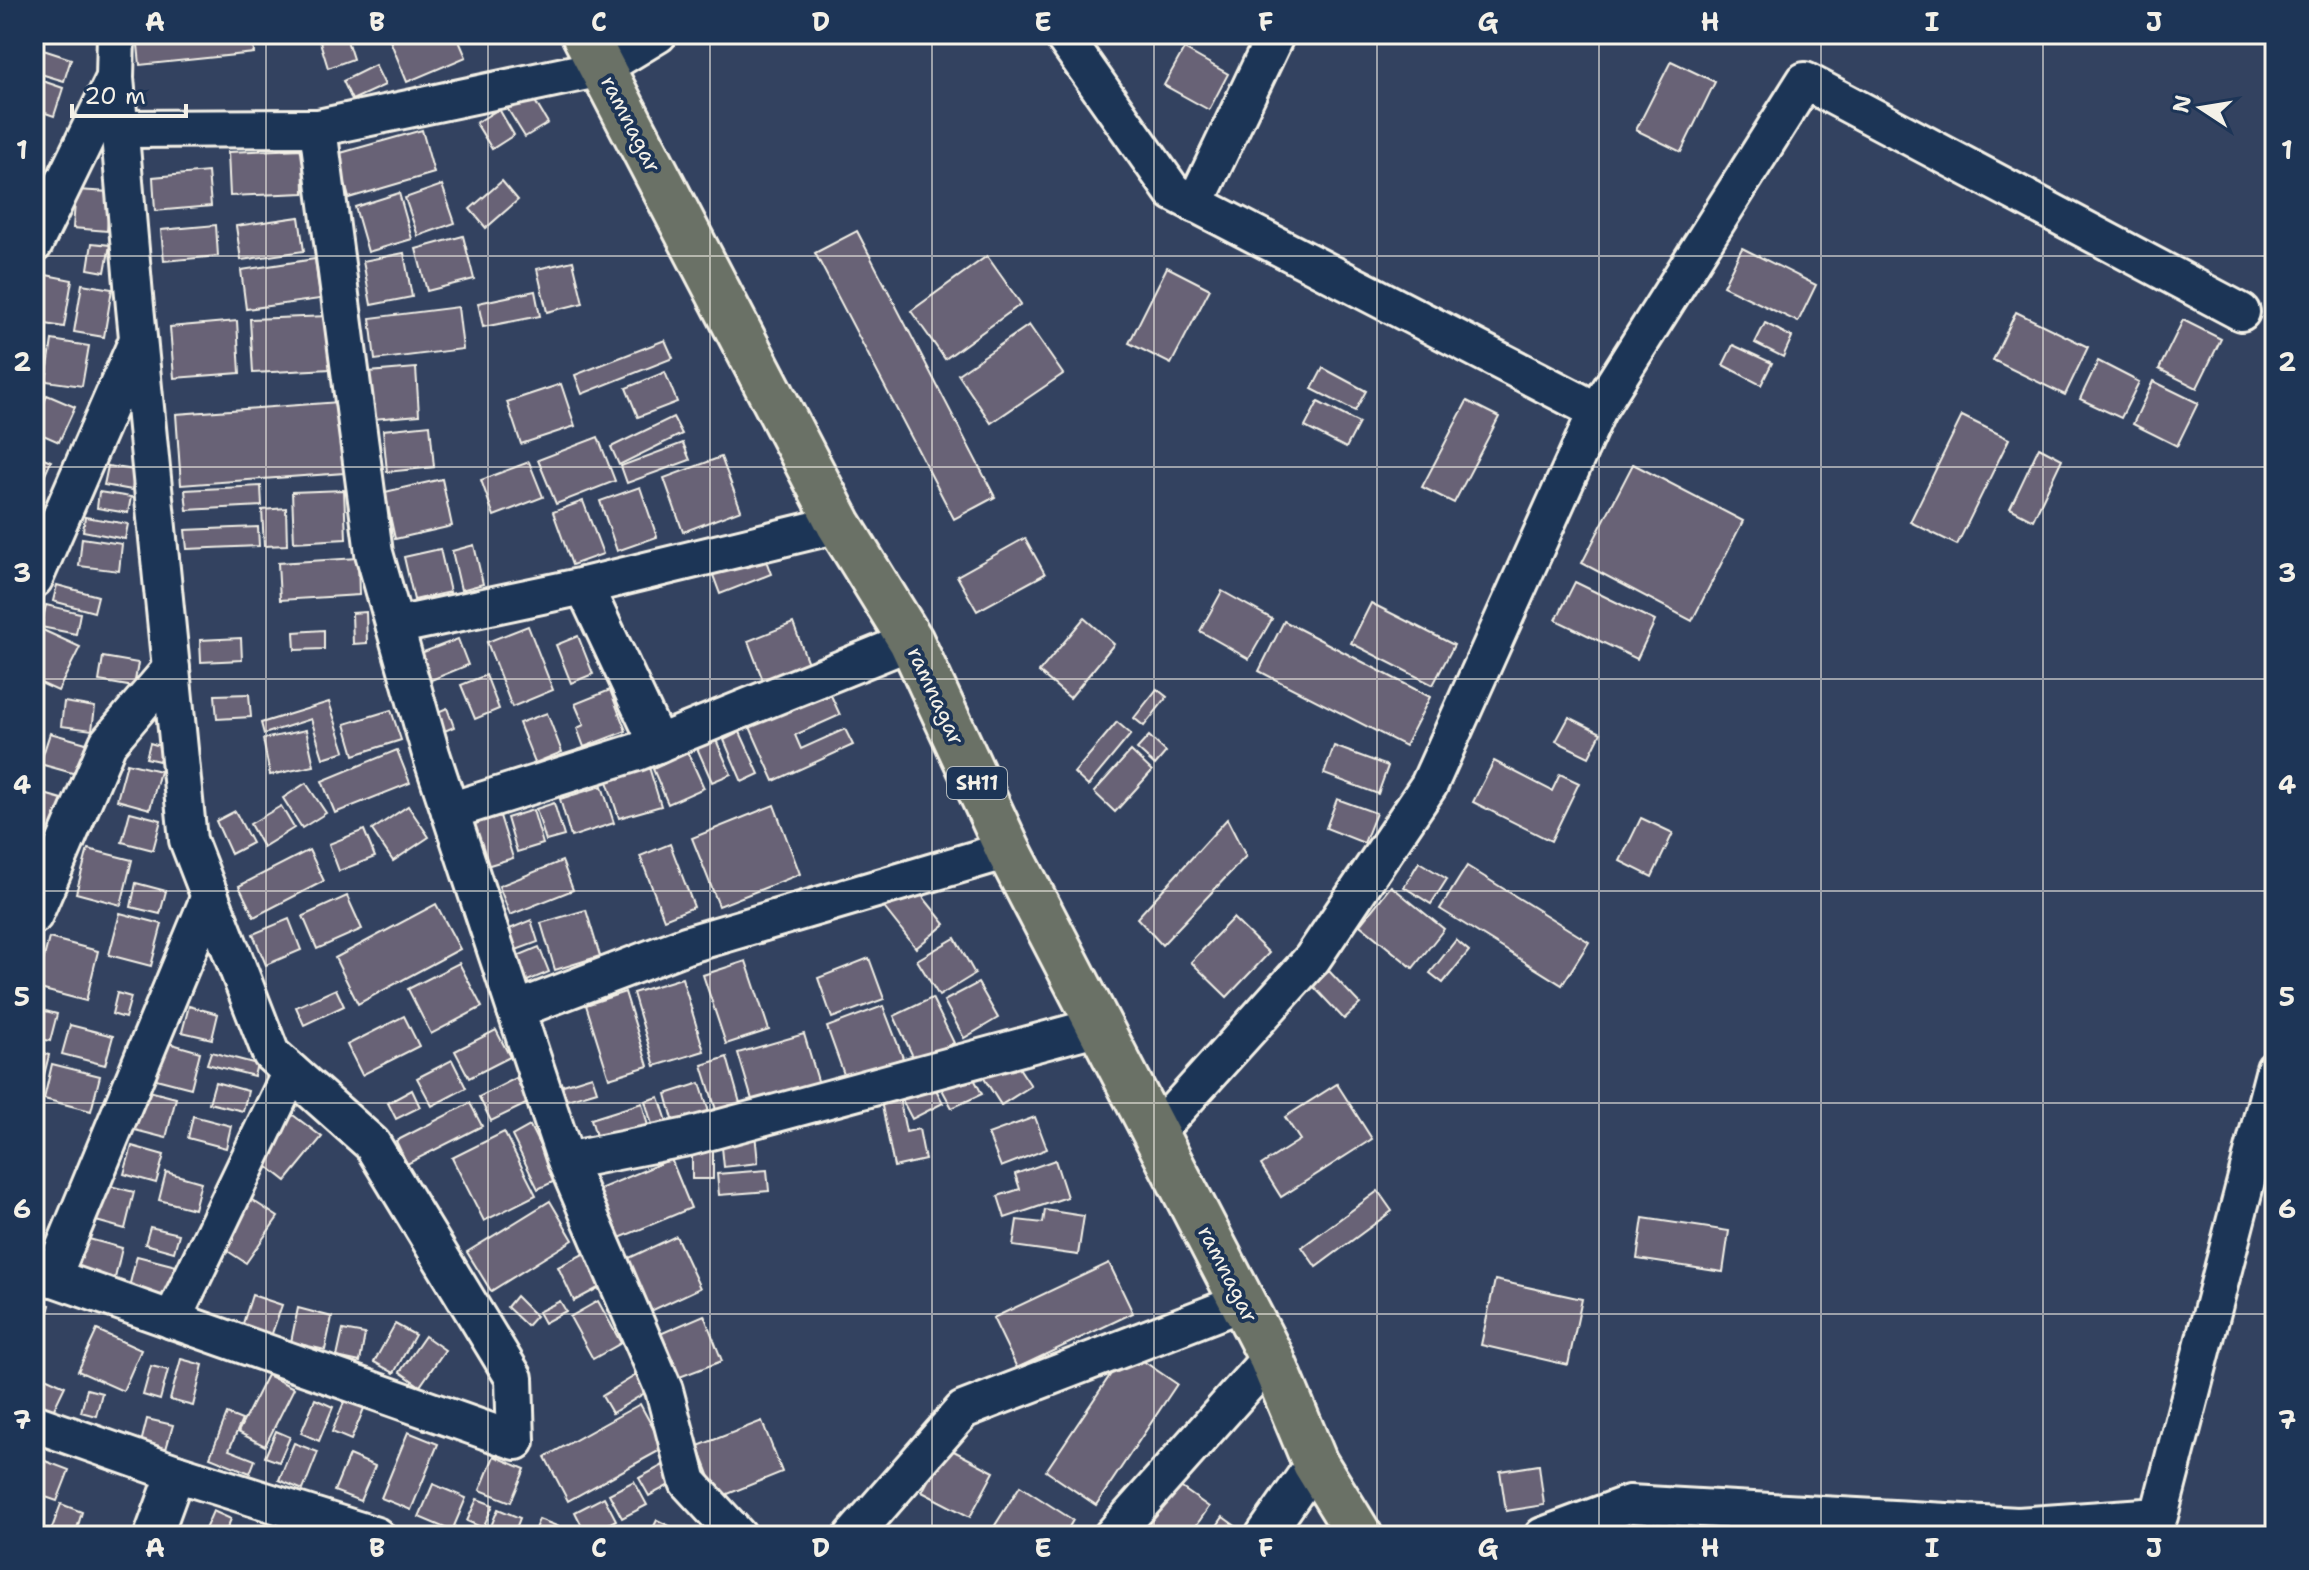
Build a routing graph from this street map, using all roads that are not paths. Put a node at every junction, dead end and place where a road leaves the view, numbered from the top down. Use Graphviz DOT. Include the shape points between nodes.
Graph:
graph roads {
  1 [pos="116,34"];
  2 [pos="658,34"];
  3 [pos="1062,34"];
  4 [pos="1276,34"];
  5 [pos="593,51"];
  6 [pos="115,78"];
  7 [pos="318,128"];
  8 [pos="120,129"];
  9 [pos="1195,204"];
  10 [pos="34,244"];
  11 [pos="2241,312"];
  12 [pos="139,338"];
  13 [pos="1597,411"];
  14 [pos="839,524"];
  15 [pos="34,579"];
  16 [pos="584,586"];
  17 [pos="395,626"];
  18 [pos="911,641"];
  19 [pos="171,669"];
  20 [pos="658,744"];
  21 [pos="450,811"];
  22 [pos="1008,850"];
  23 [pos="210,896"];
  24 [pos="34,915"];
  25 [pos="516,1010"];
  26 [pos="1099,1026"];
  27 [pos="2275,1069"];
  28 [pos="291,1072"];
  29 [pos="1155,1133"];
  30 [pos="566,1161"];
  31 [pos="43,1274"];
  32 [pos="1243,1302"];
  33 [pos="172,1320"];
  34 [pos="1271,1357"];
  35 [pos="34,1423"];
  36 [pos="1315,1463"];
  37 [pos="176,1473"];
  38 [pos="153,1536"];
  39 [pos="376,1536"];
  40 [pos="738,1536"];
  41 [pos="853,1536"];
  42 [pos="1112,1536"];
  43 [pos="1264,1536"];
  44 [pos="1360,1536"];
  45 [pos="1543,1536"];
  1 -- 6 [label="street"];
  2 -- 5 [label="street"];
  3 -- 9 [label="street" via="1173,192"];
  4 -- 9 [label="street"];
  5 -- 7 [label="street"];
  5 -- 14 [label="main road, ramnagar / SH11"];
  6 -- 8 [label="street"];
  6 -- 10 [label="street"];
  7 -- 8 [label="street"];
  7 -- 17 [label="street" via="374,553"];
  8 -- 12 [label="street"];
  9 -- 13 [label="street"];
  11 -- 13 [label="street" via="1805,81"];
  12 -- 15 [label="street"];
  12 -- 19 [label="street"];
  13 -- 29 [label="street" via="1429,785 1312,959"];
  14 -- 16 [label="street"];
  14 -- 18 [label="main road, ramnagar / SH11"];
  16 -- 17 [label="street"];
  16 -- 20 [label="street"];
  17 -- 21 [label="street"];
  18 -- 20 [label="street"];
  18 -- 22 [label="main road, ramnagar / SH11"];
  19 -- 23 [label="street" via="188,840"];
  19 -- 24 [label="street" via="108,743"];
  20 -- 21 [label="street"];
  21 -- 25 [label="street"];
  22 -- 25 [label="street" via="686,945"];
  22 -- 26 [label="main road, ramnagar / SH11"];
  23 -- 28 [label="street" via="271,1054"];
  23 -- 31 [label="street"];
  25 -- 30 [label="street"];
  26 -- 29 [label="main road, ramnagar / SH11"];
  26 -- 30 [label="street" via="688,1137"];
  27 -- 45 [label="street" via="2159,1516 2018,1526 1629,1504"];
  28 -- 33 [label="street"];
  28 -- 33 [label="street" via="380,1157 514,1378 516,1441"];
  29 -- 32 [label="main road, ramnagar / SH11"];
  30 -- 40 [label="street" via="664,1390 688,1482"];
  31 -- 33 [label="street"];
  32 -- 34 [label="main road, ramnagar / SH11"];
  32 -- 41 [label="street" via="963,1410"];
  34 -- 36 [label="main road, ramnagar / SH11"];
  34 -- 42 [label="street"];
  35 -- 37 [label="street"];
  36 -- 43 [label="street"];
  36 -- 44 [label="main road, ramnagar / SH11"];
  37 -- 38 [label="street"];
  37 -- 39 [label="street"];
}
